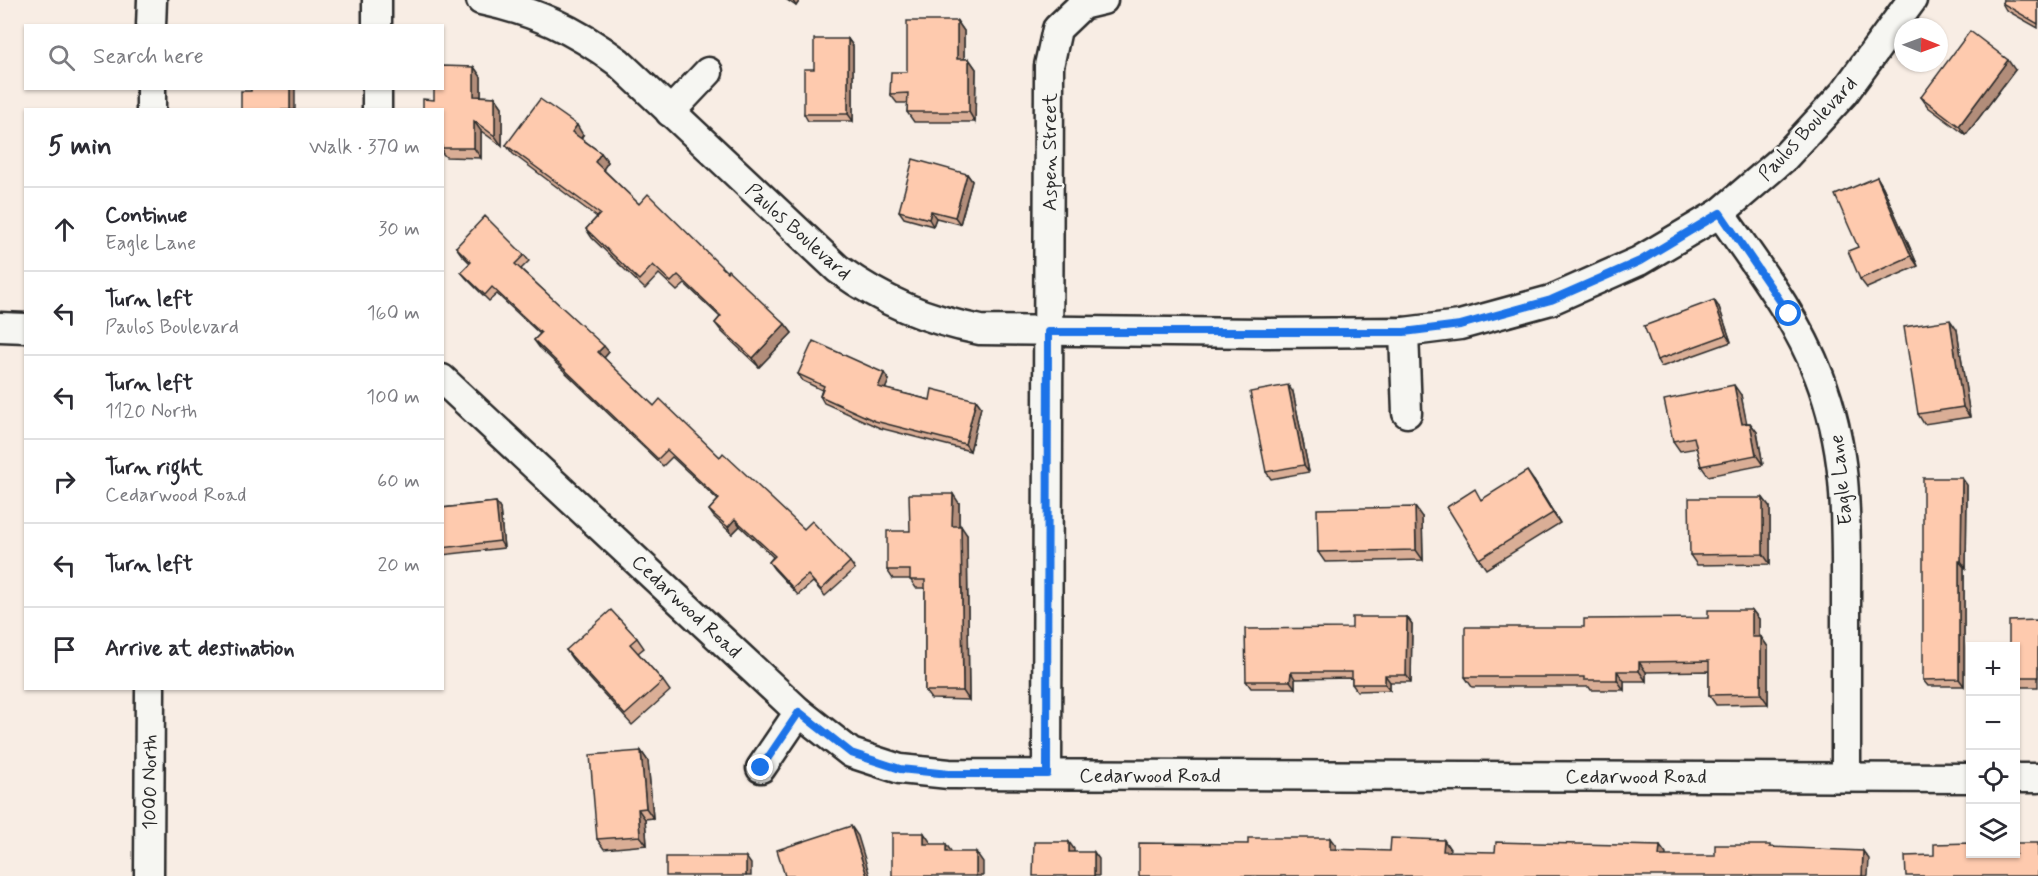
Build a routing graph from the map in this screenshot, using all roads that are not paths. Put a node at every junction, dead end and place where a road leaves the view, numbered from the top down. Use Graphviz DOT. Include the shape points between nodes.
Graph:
graph roads {
  1 [pos="152,0"];
  2 [pos="377,0"];
  3 [pos="481,0"];
  4 [pos="1103,0"];
  5 [pos="1912,0"];
  6 [pos="152,24"];
  7 [pos="377,24"];
  8 [pos="708,72"];
  9 [pos="151,90"];
  10 [pos="377,90"];
  11 [pos="151,108"];
  12 [pos="377,108"];
  13 [pos="670,112"];
  14 [pos="1720,213"];
  15 [pos="0,327"];
  16 [pos="24,328"];
  17 [pos="1048,332"];
  18 [pos="1404,332"];
  19 [pos="444,383"];
  20 [pos="1407,413"];
  21 [pos="150,690"];
  22 [pos="799,712"];
  23 [pos="761,768"];
  24 [pos="1047,774"];
  25 [pos="1846,777"];
  26 [pos="1966,778"];
  27 [pos="2020,778"];
  28 [pos="2038,778"];
  29 [pos="149,876"];
  1 -- 6 [label="street"];
  2 -- 7 [label="street"];
  3 -- 13 [label="street, Paulos Boulevard" via="540,16 567,28 618,62"];
  4 -- 17 [label="street, Aspen Street" via="1082,5 1057,29 1049,66"];
  5 -- 14 [label="street, Paulos Boulevard" via="1844,93 1785,158"];
  8 -- 13 [label="street"];
  9 -- 11 [label="street"];
  10 -- 12 [label="street"];
  13 -- 17 [label="street, Paulos Boulevard" via="814,249 863,287 891,303 949,324 980,330"];
  14 -- 18 [label="street, Paulos Boulevard" via="1640,261 1551,300 1460,325"];
  14 -- 25 [label="street, Eagle Lane" via="1805,344 1819,375 1838,440 1846,508"];
  15 -- 16 [label="street"];
  17 -- 18 [label="street, Paulos Boulevard"];
  17 -- 24 [label="street, Aspen Street"];
  18 -- 20 [label="street"];
  19 -- 22 [label="street, Cedarwood Road"];
  21 -- 29 [label="street, 1000 North"];
  22 -- 23 [label="street"];
  22 -- 24 [label="street, Cedarwood Road" via="851,753 900,769 949,774"];
  24 -- 25 [label="street, Cedarwood Road"];
  25 -- 26 [label="street, Cedarwood Road"];
  27 -- 28 [label="street"];
}
